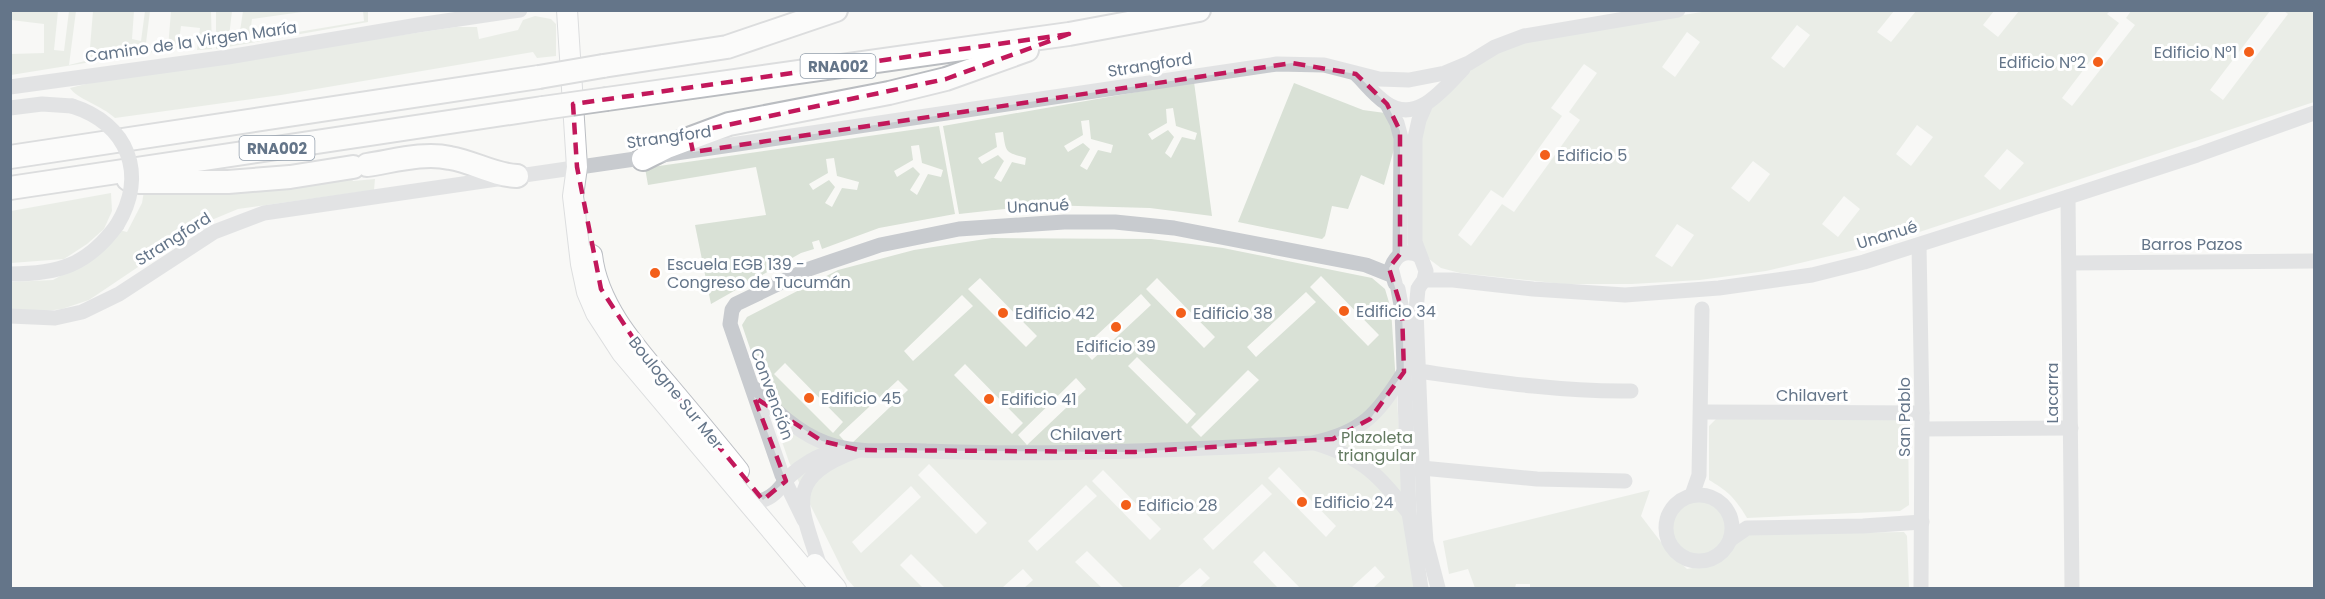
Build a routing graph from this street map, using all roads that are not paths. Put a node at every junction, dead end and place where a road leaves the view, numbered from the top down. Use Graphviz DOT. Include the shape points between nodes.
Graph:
graph roads {
  1 [pos="520,10"];
  2 [pos="567,10"];
  3 [pos="836,10"];
  4 [pos="1199,10"];
  5 [pos="1678,10"];
  6 [pos="1069,34"];
  7 [pos="1469,63"];
  8 [pos="1356,74"];
  9 [pos="10,87"];
  10 [pos="1387,104"];
  11 [pos="1426,104"];
  12 [pos="10,108"];
  13 [pos="2314,113"];
  14 [pos="10,157"];
  15 [pos="643,159"];
  16 [pos="577,167"];
  17 [pos="106,173"];
  18 [pos="517,176"];
  19 [pos="10,188"];
  20 [pos="2068,197"];
  21 [pos="1919,244"];
  22 [pos="2314,261"];
  23 [pos="2070,263"];
  24 [pos="1396,270"];
  25 [pos="1422,273"];
  26 [pos="10,274"];
  27 [pos="1714,289"];
  28 [pos="1690,291"];
  29 [pos="1702,309"];
  30 [pos="10,316"];
  31 [pos="730,317"];
  32 [pos="1411,372"];
  33 [pos="749,383"];
  34 [pos="1631,391"];
  35 [pos="1701,412"];
  36 [pos="1922,421"];
  37 [pos="2071,428"];
  38 [pos="1312,443"];
  39 [pos="859,450"];
  40 [pos="1422,468"];
  41 [pos="1699,475"];
  42 [pos="1625,481"];
  43 [pos="786,482"];
  44 [pos="1692,495"];
  45 [pos="763,500"];
  46 [pos="1717,500"];
  47 [pos="1409,513"];
  48 [pos="1730,515"];
  49 [pos="804,520"];
  50 [pos="1922,522"];
  51 [pos="1747,528"];
  52 [pos="1731,539"];
  53 [pos="820,579"];
  54 [pos="836,588"];
  55 [pos="1421,588"];
  56 [pos="1438,588"];
  57 [pos="1921,588"];
  58 [pos="2072,588"];
  1 -- 9 [label="street, Camino de la Virgen María"];
  2 -- 16 [label="main road, Boulogne Sur Mer"];
  3 -- 14 [label="highway, RNA002, bridge" via="727,47"];
  4 -- 6 [label="highway, RNA002"];
  5 -- 7 [label="street, Strangford" via="1524,36"];
  6 -- 15 [label="highway" via="946,79 729,124"];
  6 -- 17 [label="highway, RNA002, bridge"];
  7 -- 8 [label="street, Strangford" via="1445,73 1409,80"];
  7 -- 11 [label="street, Strangford"];
  8 -- 10 [label="street, Strangford"];
  8 -- 15 [label="street, Strangford" via="1324,65 1277,64"];
  10 -- 11 [label="street" via="1402,110"];
  10 -- 24 [label="street" via="1401,138"];
  11 -- 25 [label="street" via="1416,138 1415,242"];
  12 -- 26 [label="street, bridge" via="42,104 88,111 109,126 124,146 133,178 126,210 106,240 88,256 52,272"];
  13 -- 20 [label="street, Unanué"];
  15 -- 16 [label="street, Strangford"];
  16 -- 18 [label="street, Strangford"];
  16 -- 45 [label="main road, Boulogne Sur Mer" via="586,195 593,263 610,308 648,361"];
  16 -- 53 [label="main road, Boulogne Sur Mer" via="573,196 581,264 596,313 629,362"];
  17 -- 18 [label="highway" via="139,182 228,182 441,156 501,175"];
  17 -- 19 [label="highway, RNA002"];
  18 -- 30 [label="street, Strangford" via="264,213 214,232 119,294 82,312 55,318"];
  20 -- 21 [label="street, Unanué"];
  20 -- 23 [label="street, Lacarra"];
  21 -- 27 [label="street, Unanué" via="1812,275"];
  21 -- 36 [label="street, San Pablo"];
  22 -- 23 [label="street, Barros Pazos"];
  23 -- 37 [label="street, Lacarra"];
  24 -- 25 [label="street" via="1409,253"];
  24 -- 25 [label="street" via="1407,293"];
  24 -- 31 [label="street, Unanué" via="1141,224 1084,222 982,227 925,234 809,269 736,304"];
  24 -- 32 [label="street"];
  25 -- 28 [label="street, Unanué" via="1453,280 1578,293"];
  25 -- 32 [label="street"];
  27 -- 28 [label="street, Unanué"];
  27 -- 29 [label="street" via="1711,302"];
  28 -- 29 [label="street" via="1694,304"];
  29 -- 35 [label="street"];
  31 -- 33 [label="street, Convención" via="730,329"];
  32 -- 34 [label="street" via="1542,388"];
  32 -- 38 [label="street, Chilavert" via="1363,425 1333,439"];
  32 -- 40 [label="street"];
  32 -- 47 [label="street"];
  33 -- 39 [label="street" via="779,414 809,434 834,446"];
  33 -- 43 [label="street, Convención"];
  35 -- 36 [label="street, Chilavert"];
  35 -- 41 [label="street"];
  36 -- 37 [label="street, Chilavert"];
  36 -- 50 [label="street, San Pablo"];
  37 -- 58 [label="street, Lacarra"];
  38 -- 39 [label="street, Chilavert" via="1135,453"];
  38 -- 47 [label="street, Chilavert" via="1335,449 1364,464"];
  39 -- 43 [label="street" via="825,454"];
  39 -- 49 [label="street" via="828,463 809,480 802,496"];
  40 -- 42 [label="street" via="1537,479"];
  40 -- 56 [label="street" via="1426,542"];
  41 -- 44 [label="street"];
  41 -- 46 [label="street"];
  43 -- 45 [label="street"];
  43 -- 49 [label="street, Convención"];
  44 -- 46 [label="street"];
  44 -- 52 [label="street" via="1682,499 1669,513 1666,533 1674,551 1701,562 1720,555"];
  45 -- 53 [label="main road, Boulogne Sur Mer"];
  46 -- 48 [label="street"];
  47 -- 55 [label="street"];
  48 -- 51 [label="street"];
  48 -- 52 [label="street"];
  49 -- 53 [label="street"];
  50 -- 51 [label="street"];
  50 -- 57 [label="street, San Pablo"];
  51 -- 52 [label="street"];
  53 -- 54 [label="main road, Boulogne Sur Mer"];
}
